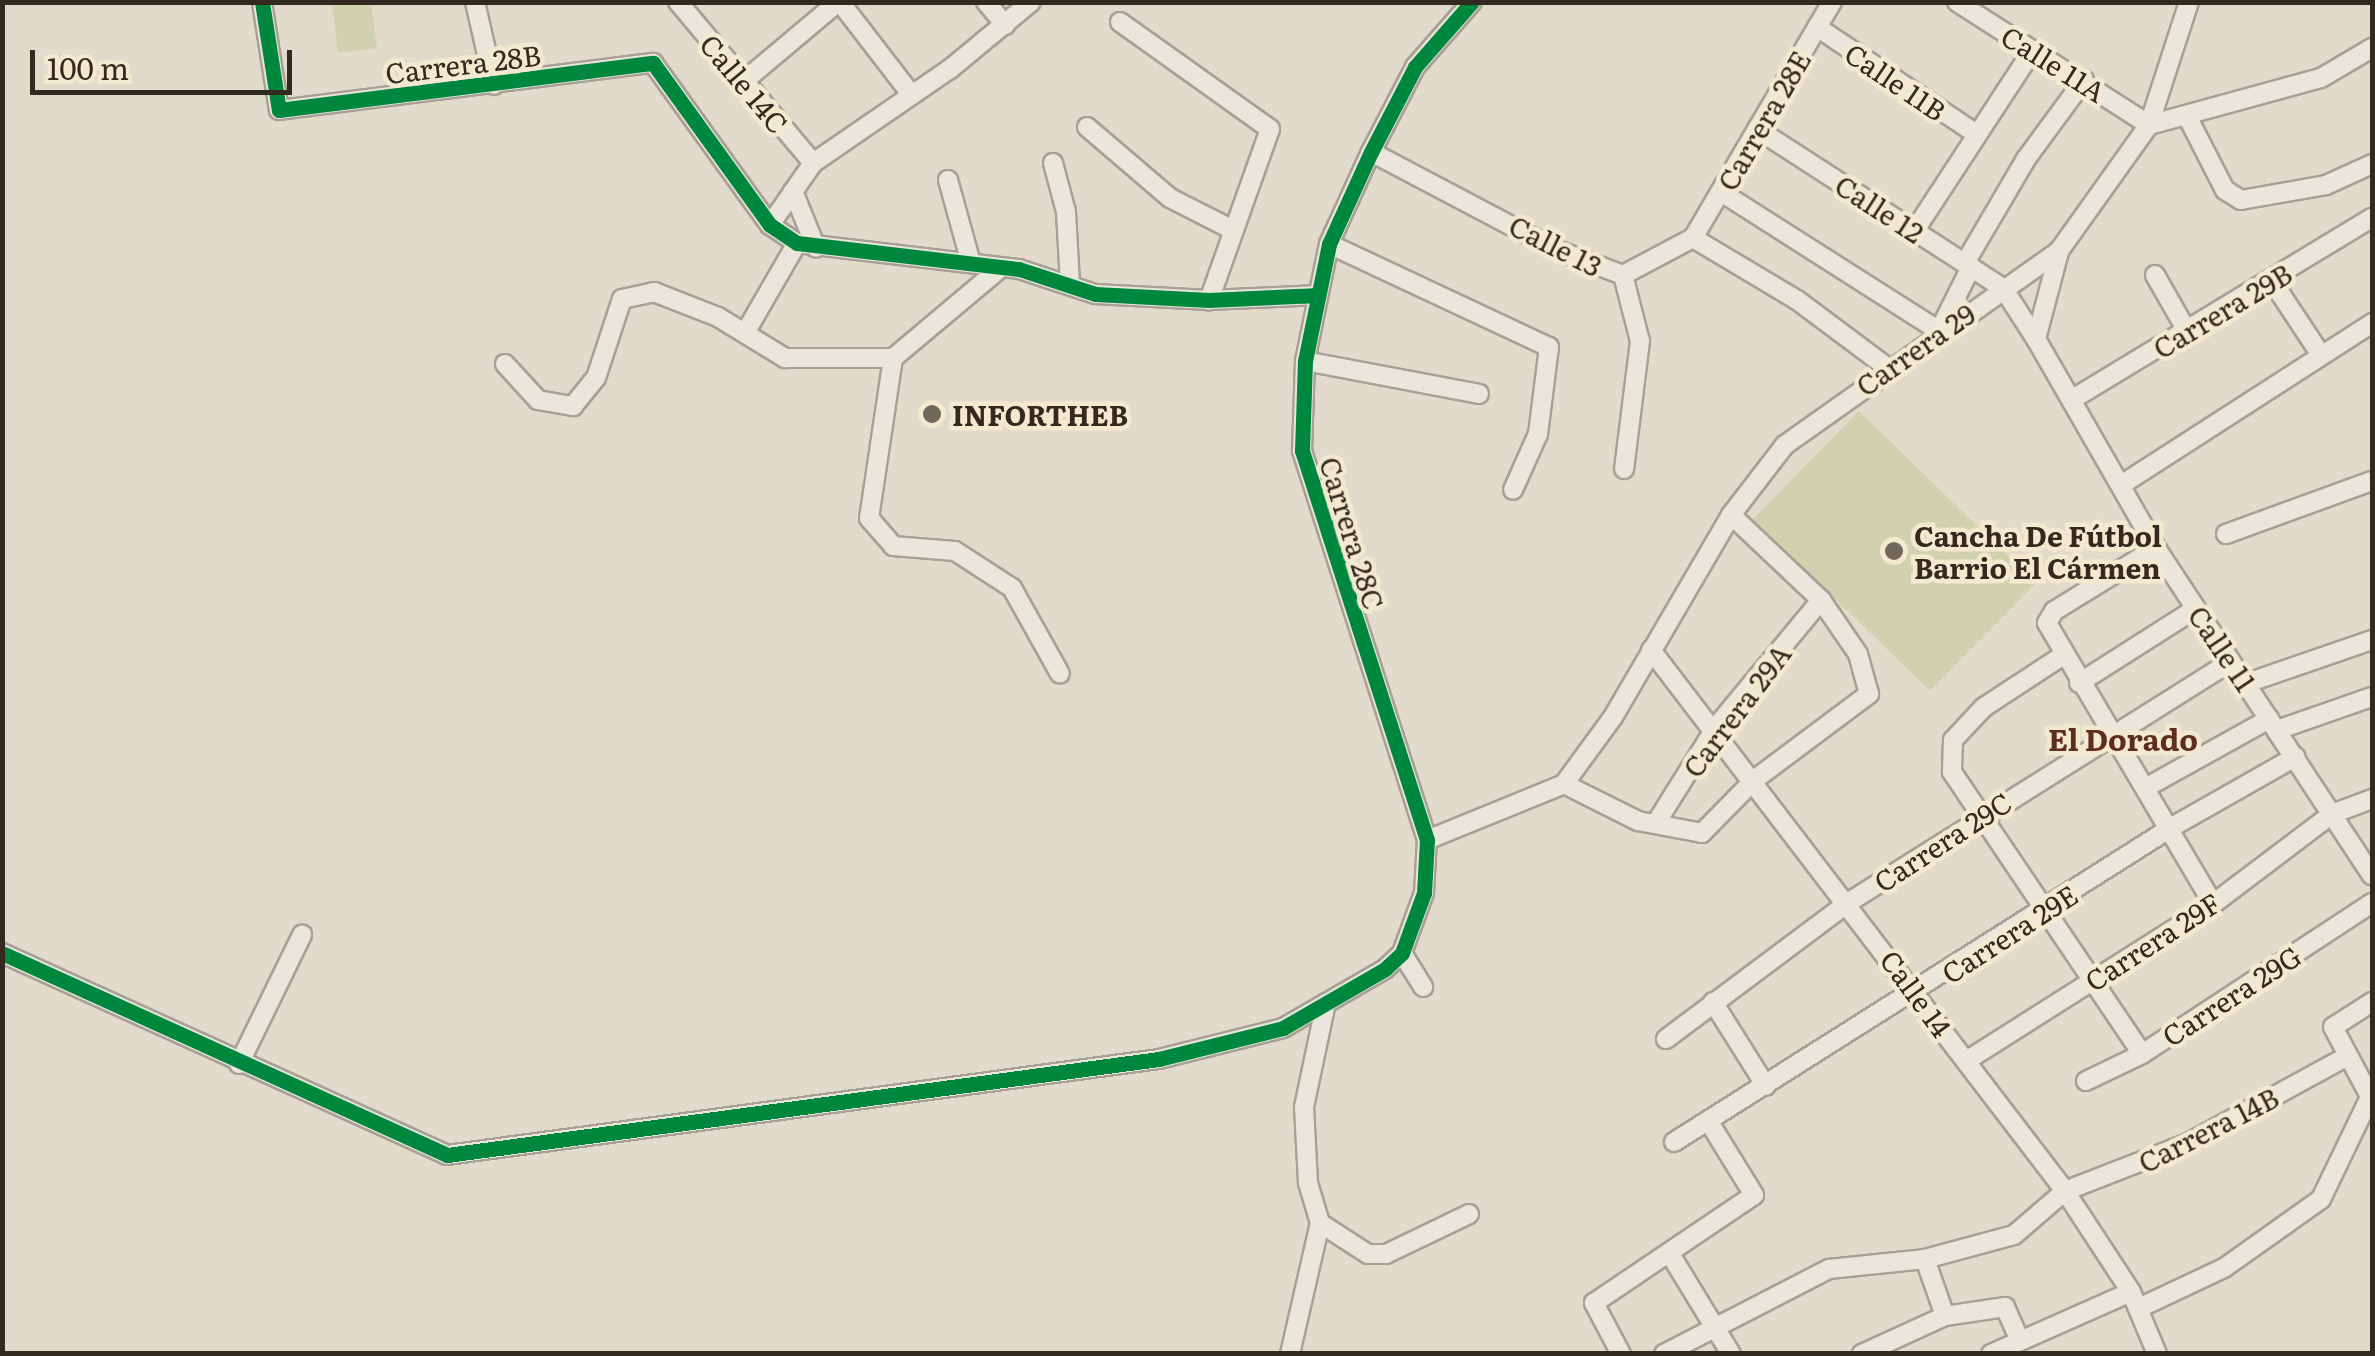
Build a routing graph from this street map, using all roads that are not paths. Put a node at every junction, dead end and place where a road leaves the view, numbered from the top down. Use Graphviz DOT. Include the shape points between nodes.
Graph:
graph roads {
  1 [pos="262,2"];
  2 [pos="474,2"];
  3 [pos="678,2"];
  4 [pos="839,2"];
  5 [pos="986,2"];
  6 [pos="1031,2"];
  7 [pos="1472,2"];
  8 [pos="1832,2"];
  9 [pos="1957,2"];
  10 [pos="2190,2"];
  11 [pos="1120,22"];
  12 [pos="1005,24"];
  13 [pos="1816,28"];
  14 [pos="2372,48"];
  15 [pos="2032,50"];
  16 [pos="2084,80"];
  17 [pos="744,82"];
  18 [pos="494,85"];
  19 [pos="910,93"];
  20 [pos="2188,118"];
  21 [pos="2150,126"];
  22 [pos="1087,127"];
  23 [pos="1758,129"];
  24 [pos="1976,134"];
  25 [pos="1370,152"];
  26 [pos="813,163"];
  27 [pos="1053,163"];
  28 [pos="2372,164"];
  29 [pos="948,180"];
  30 [pos="792,190"];
  31 [pos="1722,192"];
  32 [pos="2372,218"];
  33 [pos="770,225"];
  34 [pos="1232,230"];
  35 [pos="1915,230"];
  36 [pos="1692,238"];
  37 [pos="797,243"];
  38 [pos="1329,244"];
  39 [pos="816,248"];
  40 [pos="2059,252"];
  41 [pos="971,262"];
  42 [pos="1968,265"];
  43 [pos="998,270"];
  44 [pos="1623,275"];
  45 [pos="2154,275"];
  46 [pos="2272,280"];
  47 [pos="1070,283"];
  48 [pos="2002,288"];
  49 [pos="1318,295"];
  50 [pos="1209,300"];
  51 [pos="2372,323"];
  52 [pos="1939,331"];
  53 [pos="2187,331"];
  54 [pos="745,333"];
  55 [pos="2036,338"];
  56 [pos="2322,354"];
  57 [pos="893,358"];
  58 [pos="1305,361"];
  59 [pos="505,364"];
  60 [pos="1888,368"];
  61 [pos="1479,394"];
  62 [pos="2071,400"];
  63 [pos="1624,469"];
  64 [pos="2372,481"];
  65 [pos="2120,485"];
  66 [pos="1513,490"];
  67 [pos="1731,515"];
  68 [pos="2226,534"];
  69 [pos="2156,548"];
  70 [pos="1821,600"];
  71 [pos="2196,609"];
  72 [pos="2372,640"];
  73 [pos="1651,650"];
  74 [pos="2062,656"];
  75 [pos="2230,662"];
  76 [pos="1060,674"];
  77 [pos="2079,683"];
  78 [pos="2247,683"];
  79 [pos="2372,697"];
  80 [pos="2273,725"];
  81 [pos="1716,727"];
  82 [pos="2111,735"];
  83 [pos="2294,757"];
  84 [pos="1754,780"];
  85 [pos="1564,784"];
  86 [pos="2147,788"];
  87 [pos="2372,799"];
  88 [pos="2332,814"];
  89 [pos="1979,816"];
  90 [pos="1656,823"];
  91 [pos="2172,827"];
  92 [pos="1428,840"];
  93 [pos="2372,876"];
  94 [pos="1850,902"];
  95 [pos="2372,903"];
  96 [pos="2213,904"];
  97 [pos="2044,910"];
  98 [pos="302,935"];
  99 [pos="2,953"];
  100 [pos="1402,953"];
  101 [pos="2092,980"];
  102 [pos="1423,987"];
  103 [pos="1918,993"];
  104 [pos="1713,1002"];
  105 [pos="2372,1002"];
  106 [pos="1326,1003"];
  107 [pos="1666,1039"];
  108 [pos="2142,1054"];
  109 [pos="2346,1057"];
  110 [pos="1966,1061"];
  111 [pos="239,1064"];
  112 [pos="2086,1081"];
  113 [pos="1766,1086"];
  114 [pos="2372,1098"];
  115 [pos="1709,1122"];
  116 [pos="1674,1142"];
  117 [pos="2065,1191"];
  118 [pos="1469,1214"];
  119 [pos="1320,1223"];
  120 [pos="1670,1254"];
  121 [pos="1925,1259"];
  122 [pos="2135,1300"];
  123 [pos="1945,1316"];
  124 [pos="1713,1326"];
  125 [pos="2020,1341"];
  126 [pos="1290,1354"];
  127 [pos="1621,1354"];
  128 [pos="1664,1354"];
  129 [pos="1731,1354"];
  130 [pos="1862,1354"];
  131 [pos="1991,1354"];
  132 [pos="2157,1354"];
  1 -- 18 [label="street, Carrera 28B" via="279,110"];
  2 -- 18 [label="street"];
  3 -- 17 [label="street, Calle 14C"];
  4 -- 17 [label="street"];
  4 -- 19 [label="street"];
  5 -- 12 [label="street"];
  6 -- 12 [label="street"];
  7 -- 25 [label="street, Carrera 28C" via="1416,67"];
  8 -- 13 [label="street, Carrera 28E"];
  9 -- 15 [label="street, Calle 11A"];
  10 -- 21 [label="street, Carrera 29"];
  11 -- 34 [label="street" via="1270,129"];
  12 -- 19 [label="street"];
  13 -- 23 [label="street, Carrera 28E"];
  13 -- 24 [label="street, Calle 11B"];
  14 -- 20 [label="street" via="2322,78"];
  15 -- 16 [label="street, Calle 11A"];
  15 -- 24 [label="street"];
  16 -- 21 [label="street, Calle 11A"];
  16 -- 42 [label="street" via="2026,159"];
  17 -- 26 [label="street, Calle 14C"];
  18 -- 33 [label="street, Carrera 28B" via="653,63"];
  19 -- 26 [label="street"];
  20 -- 21 [label="street"];
  20 -- 28 [label="street" via="2225,190 2241,200 2326,185"];
  21 -- 40 [label="street, Carrera 29"];
  22 -- 34 [label="street" via="1170,198"];
  23 -- 31 [label="street, Carrera 28E"];
  23 -- 35 [label="street, Calle 12"];
  24 -- 35 [label="street"];
  25 -- 38 [label="street, Carrera 28C"];
  25 -- 44 [label="street, Calle 13" via="1557,250"];
  26 -- 30 [label="street"];
  27 -- 47 [label="street" via="1066,212"];
  29 -- 41 [label="street"];
  30 -- 33 [label="street"];
  30 -- 39 [label="street"];
  31 -- 36 [label="street, Carrera 28E"];
  31 -- 52 [label="street"];
  32 -- 46 [label="street, Carrera 29B"];
  33 -- 37 [label="street"];
  34 -- 50 [label="street"];
  35 -- 42 [label="street, Calle 12"];
  36 -- 44 [label="street, Calle 13"];
  36 -- 60 [label="street" via="1797,300"];
  37 -- 39 [label="street"];
  37 -- 54 [label="street"];
  38 -- 49 [label="street, Carrera 28C"];
  38 -- 66 [label="street" via="1549,347 1538,434"];
  39 -- 41 [label="street"];
  40 -- 48 [label="street, Carrera 29"];
  40 -- 55 [label="street"];
  41 -- 43 [label="street"];
  42 -- 48 [label="street, Calle 12"];
  42 -- 52 [label="street"];
  43 -- 47 [label="street"];
  43 -- 57 [label="street"];
  44 -- 63 [label="street" via="1640,341"];
  45 -- 53 [label="street"];
  46 -- 53 [label="street, Carrera 29B"];
  46 -- 56 [label="street"];
  47 -- 50 [label="street" via="1094,294"];
  48 -- 52 [label="street, Carrera 29"];
  48 -- 55 [label="street, Calle 11"];
  49 -- 50 [label="street"];
  49 -- 58 [label="street, Carrera 28C"];
  51 -- 56 [label="street"];
  52 -- 60 [label="street, Carrera 29"];
  53 -- 62 [label="street, Carrera 29B"];
  54 -- 57 [label="street" via="785,358"];
  54 -- 59 [label="street" via="654,292 622,299 596,378 573,406 538,400"];
  55 -- 62 [label="street, Calle 11"];
  56 -- 65 [label="street"];
  57 -- 76 [label="street" via="872,482 873,530 892,546 955,551 1012,588"];
  58 -- 61 [label="street"];
  58 -- 92 [label="street, Carrera 28C" via="1302,451"];
  60 -- 67 [label="street, Carrera 29" via="1785,445"];
  62 -- 65 [label="street, Calle 11"];
  64 -- 68 [label="street"];
  65 -- 69 [label="street, Calle 11"];
  67 -- 70 [label="street"];
  67 -- 73 [label="street, Carrera 29"];
  69 -- 71 [label="street, Calle 11"];
  69 -- 74 [label="street" via="2054,610 2047,623"];
  70 -- 81 [label="street, Carrera 29A"];
  70 -- 84 [label="street" via="1858,654 1868,694"];
  71 -- 75 [label="street, Calle 11"];
  71 -- 77 [label="street"];
  72 -- 78 [label="street"];
  73 -- 81 [label="street, Calle 14"];
  73 -- 85 [label="street, Carrera 29"];
  74 -- 77 [label="street"];
  74 -- 89 [label="street" via="1984,707 1953,740 1952,772"];
  75 -- 78 [label="street, Calle 11"];
  75 -- 82 [label="street, Carrera 29C"];
  77 -- 82 [label="street"];
  78 -- 80 [label="street, Calle 11"];
  79 -- 80 [label="street"];
  80 -- 83 [label="street, Calle 11"];
  80 -- 86 [label="street"];
  81 -- 84 [label="street, Calle 14"];
  81 -- 90 [label="street, Carrera 29A"];
  82 -- 86 [label="street"];
  82 -- 89 [label="street, Carrera 29C"];
  83 -- 88 [label="street, Calle 11"];
  83 -- 91 [label="street, Carrera 29E"];
  84 -- 90 [label="street" via="1702,833"];
  84 -- 94 [label="street, Calle 14"];
  85 -- 90 [label="street" via="1604,809"];
  85 -- 92 [label="street"];
  86 -- 91 [label="street"];
  87 -- 88 [label="street, Carrera 29F"];
  88 -- 93 [label="street, Calle 11"];
  88 -- 96 [label="street, Carrera 29F"];
  89 -- 94 [label="street, Carrera 29C"];
  89 -- 97 [label="street"];
  91 -- 96 [label="street"];
  91 -- 97 [label="street, Carrera 29E"];
  92 -- 100 [label="street, Carrera 28C" via="1424,893"];
  94 -- 103 [label="street, Calle 14"];
  94 -- 104 [label="street, Carrera 29C"];
  95 -- 108 [label="street, Carrera 29G"];
  96 -- 101 [label="street, Carrera 29F"];
  97 -- 101 [label="street"];
  97 -- 103 [label="street, Carrera 29E"];
  98 -- 111 [label="street"];
  99 -- 111 [label="street"];
  100 -- 102 [label="street"];
  100 -- 106 [label="street"];
  101 -- 108 [label="street"];
  101 -- 110 [label="street, Carrera 29F"];
  103 -- 110 [label="street, Calle 14"];
  103 -- 113 [label="street, Carrera 29E"];
  104 -- 107 [label="street, Carrera 29C"];
  104 -- 113 [label="street"];
  105 -- 109 [label="street" via="2332,1027"];
  106 -- 111 [label="street" via="1283,1028 1160,1059 447,1155"];
  106 -- 119 [label="street" via="1304,1106 1308,1183"];
  108 -- 112 [label="street, Carrera 29G"];
  109 -- 114 [label="street"];
  109 -- 117 [label="street, Carrera 14B" via="2188,1143"];
  110 -- 117 [label="street, Calle 14"];
  113 -- 115 [label="street, Carrera 29E"];
  114 -- 122 [label="street" via="2321,1199 2224,1268"];
  115 -- 116 [label="street, Carrera 29E"];
  115 -- 120 [label="street" via="1754,1195"];
  117 -- 121 [label="street, Carrera 14B" via="2014,1235"];
  117 -- 122 [label="street, Calle 14"];
  118 -- 119 [label="street" via="1386,1254 1368,1254"];
  119 -- 126 [label="street"];
  120 -- 124 [label="street"];
  120 -- 127 [label="street" via="1594,1303"];
  121 -- 123 [label="street"];
  121 -- 124 [label="street, Carrera 14B" via="1828,1268"];
  122 -- 125 [label="street"];
  122 -- 132 [label="street, Calle 14"];
  123 -- 125 [label="street" via="2005,1307"];
  123 -- 130 [label="street"];
  124 -- 128 [label="street"];
  124 -- 129 [label="street"];
  125 -- 131 [label="street"];
}
